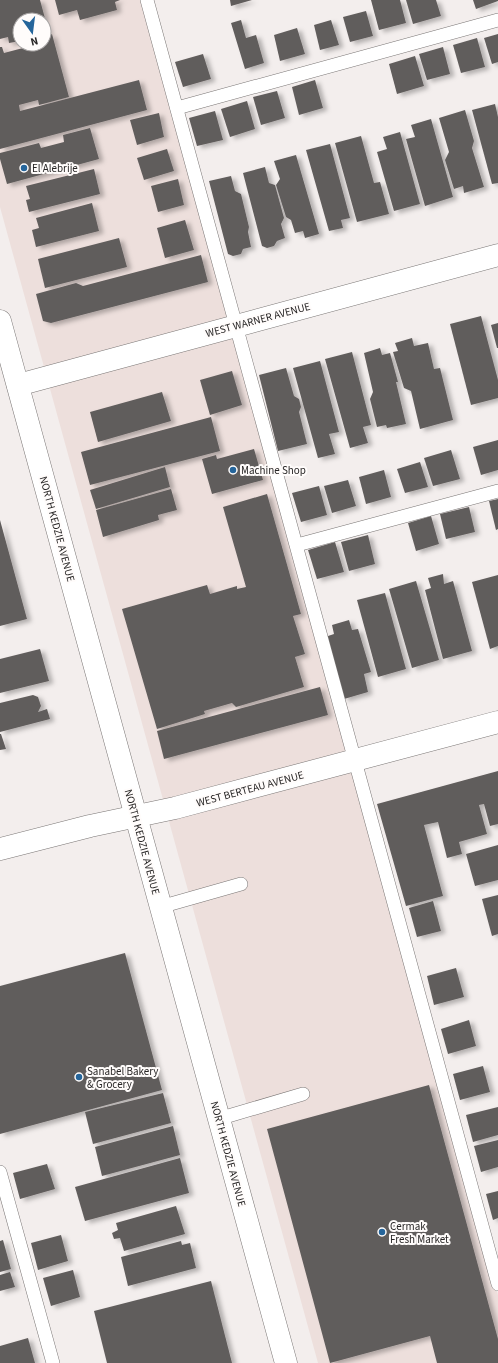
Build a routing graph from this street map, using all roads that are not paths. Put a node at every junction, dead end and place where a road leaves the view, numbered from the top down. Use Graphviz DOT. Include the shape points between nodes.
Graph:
graph roads {
  1 [pos="147,0"];
  2 [pos="498,20"];
  3 [pos="177,108"];
  4 [pos="498,255"];
  5 [pos="0,321"];
  6 [pos="237,326"];
  7 [pos="18,385"];
  8 [pos="498,491"];
  9 [pos="297,545"];
  10 [pos="498,722"];
  11 [pos="355,761"];
  12 [pos="135,817"];
  13 [pos="0,849"];
  14 [pos="242,884"];
  15 [pos="160,907"];
  16 [pos="303,1094"];
  17 [pos="218,1119"];
  18 [pos="0,1172"];
  19 [pos="498,1284"];
  20 [pos="52,1363"];
  21 [pos="286,1363"];
  1 -- 3 [label="lane"];
  2 -- 3 [label="lane"];
  3 -- 6 [label="lane"];
  4 -- 6 [label="main road, WEST WARNER AVENUE"];
  5 -- 7 [label="main road, NORTH KEDZIE AVENUE"];
  6 -- 7 [label="main road, WEST WARNER AVENUE"];
  6 -- 9 [label="lane"];
  7 -- 12 [label="main road, NORTH KEDZIE AVENUE"];
  8 -- 9 [label="lane"];
  9 -- 11 [label="lane"];
  10 -- 11 [label="main road, WEST BERTEAU AVENUE"];
  11 -- 12 [label="main road, WEST BERTEAU AVENUE"];
  11 -- 19 [label="lane"];
  12 -- 13 [label="main road, WEST BERTEAU AVENUE"];
  12 -- 15 [label="main road, NORTH KEDZIE AVENUE"];
  14 -- 15 [label="lane"];
  15 -- 17 [label="main road, NORTH KEDZIE AVENUE"];
  16 -- 17 [label="lane"];
  17 -- 21 [label="main road, NORTH KEDZIE AVENUE"];
  18 -- 20 [label="lane"];
}
